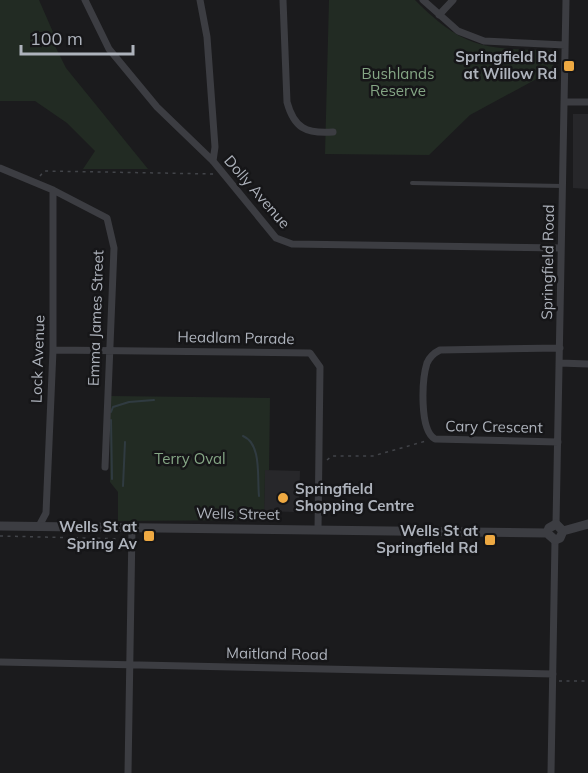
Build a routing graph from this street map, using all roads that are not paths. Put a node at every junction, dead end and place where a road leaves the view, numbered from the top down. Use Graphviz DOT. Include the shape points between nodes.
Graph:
graph roads {
  1 [pos="85,0"];
  2 [pos="200,0"];
  3 [pos="283,0"];
  4 [pos="423,0"];
  5 [pos="453,0"];
  6 [pos="566,0"];
  7 [pos="439,15"];
  8 [pos="565,45"];
  9 [pos="565,102"];
  10 [pos="588,102"];
  11 [pos="333,132"];
  12 [pos="213,161"];
  13 [pos="0,168"];
  14 [pos="412,183"];
  15 [pos="563,186"];
  16 [pos="53,190"];
  17 [pos="561,248"];
  18 [pos="560,348"];
  19 [pos="53,350"];
  20 [pos="108,350"];
  21 [pos="560,363"];
  22 [pos="588,364"];
  23 [pos="558,442"];
  24 [pos="105,466"];
  25 [pos="588,525"];
  26 [pos="0,526"];
  27 [pos="39,526"];
  28 [pos="132,528"];
  29 [pos="559,528"];
  30 [pos="318,530"];
  31 [pos="548,533"];
  32 [pos="555,540"];
  33 [pos="0,662"];
  34 [pos="130,664"];
  35 [pos="553,677"];
  36 [pos="129,773"];
  37 [pos="551,773"];
  1 -- 12 [label="street, Dolly Avenue" via="109,50 157,107"];
  2 -- 12 [label="street" via="207,37"];
  3 -- 11 [label="street" via="290,114 305,131"];
  4 -- 7 [label="street"];
  5 -- 7 [label="street"];
  6 -- 8 [label="street, Springfield Road"];
  7 -- 8 [label="street" via="458,31 484,41"];
  8 -- 9 [label="street, Springfield Road"];
  9 -- 10 [label="street"];
  9 -- 15 [label="street, Springfield Road"];
  12 -- 17 [label="street, Dolly Avenue" via="276,238 284,242"];
  13 -- 16 [label="street, Emma James Street"];
  14 -- 15 [label="lane"];
  15 -- 17 [label="street, Springfield Road"];
  16 -- 19 [label="street, Lock Avenue"];
  16 -- 20 [label="street, Emma James Street" via="107,218 114,248"];
  17 -- 18 [label="street, Springfield Road"];
  18 -- 21 [label="street, Springfield Road"];
  18 -- 23 [label="street, Cary Crescent" via="440,350 431,355 425,376 423,410 426,430 435,439"];
  19 -- 20 [label="street, Headlam Parade"];
  19 -- 27 [label="street, Lock Avenue" via="46,513"];
  20 -- 24 [label="street, Emma James Street"];
  20 -- 30 [label="street, Headlam Parade" via="310,353 320,367"];
  21 -- 22 [label="street"];
  21 -- 23 [label="street, Springfield Road"];
  23 -- 29 [label="street, Springfield Road"];
  25 -- 29 [label="street"];
  26 -- 27 [label="street, Wells Street"];
  27 -- 28 [label="street, Wells Street"];
  28 -- 30 [label="street, Wells Street"];
  28 -- 34 [label="street"];
  29 -- 31 [label="street" via="550,526"];
  29 -- 32 [label="street" via="562,536"];
  30 -- 31 [label="street, Wells Street"];
  31 -- 32 [label="street"];
  32 -- 35 [label="street"];
  33 -- 34 [label="street, Maitland Road"];
  34 -- 35 [label="street, Maitland Road"];
  34 -- 36 [label="street"];
  35 -- 37 [label="street"];
}
